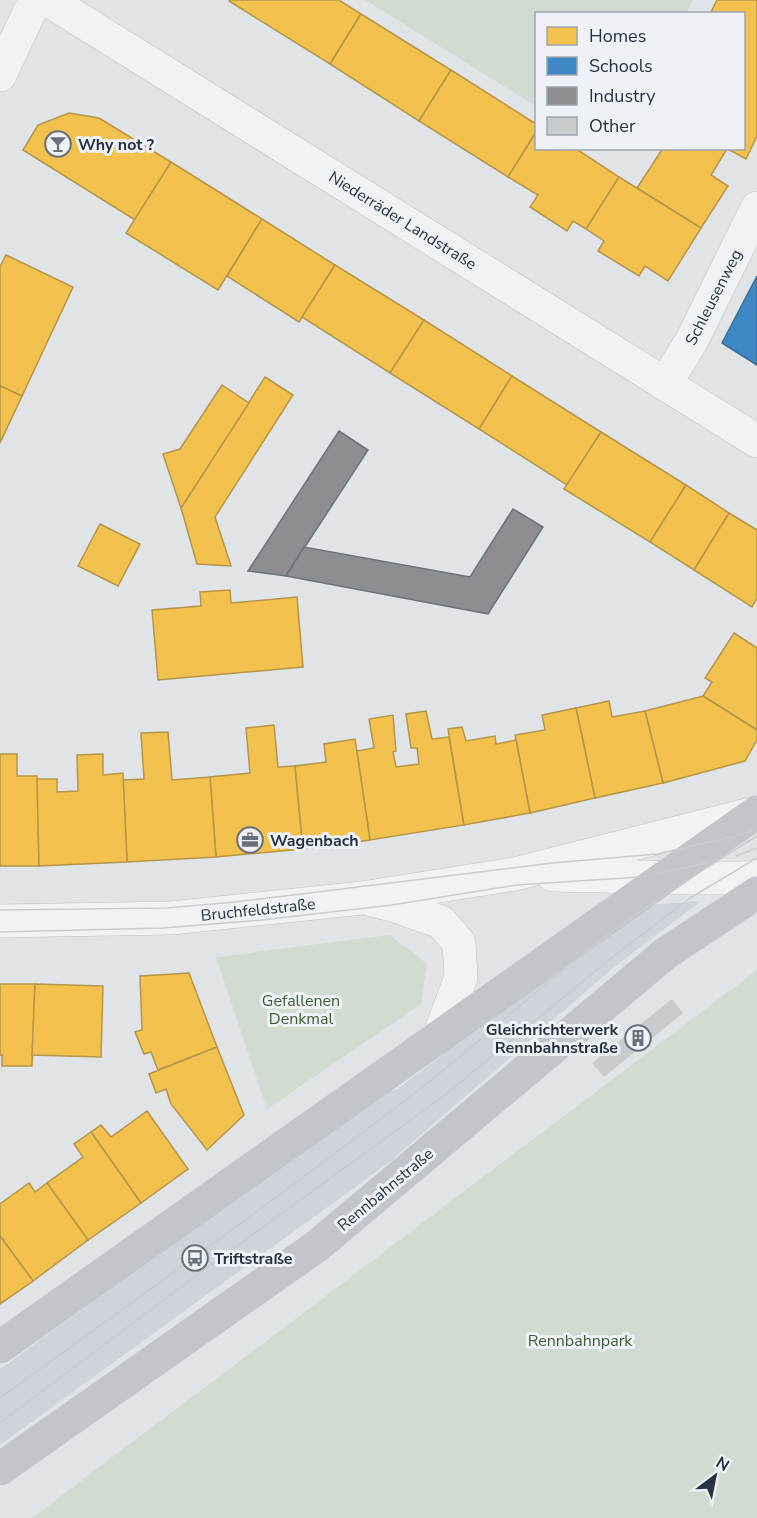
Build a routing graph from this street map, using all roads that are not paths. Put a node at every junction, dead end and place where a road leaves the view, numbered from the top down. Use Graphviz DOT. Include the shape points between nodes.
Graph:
graph roads {
  1 [pos="34,0"];
  2 [pos="48,0"];
  3 [pos="0,75"];
  4 [pos="757,208"];
  5 [pos="665,384"];
  6 [pos="757,441"];
  7 [pos="756,813"];
  8 [pos="515,874"];
  9 [pos="757,876"];
  10 [pos="666,878"];
  11 [pos="757,893"];
  12 [pos="362,898"];
  13 [pos="0,921"];
  14 [pos="439,1037"];
  15 [pos="0,1347"];
  16 [pos="0,1469"];
  1 -- 3 [label="street"];
  2 -- 5 [label="street, Niederräder Landstraße"];
  4 -- 5 [label="street, Schleusenweg" via="692,340"];
  5 -- 6 [label="street, Niederräder Landstraße"];
  7 -- 8 [label="street, Bruchfeldstraße"];
  7 -- 10 [label="main road"];
  8 -- 10 [label="street, Bruchfeldstraße"];
  8 -- 12 [label="street, Bruchfeldstraße"];
  9 -- 10 [label="street, Bruchfeldstraße"];
  10 -- 14 [label="main road"];
  11 -- 16 [label="main road, Rennbahnstraße" via="666,953 317,1246"];
  12 -- 13 [label="street, Bruchfeldstraße" via="171,918"];
  12 -- 14 [label="street" via="441,922 459,943 461,977"];
  14 -- 15 [label="main road"];
}
